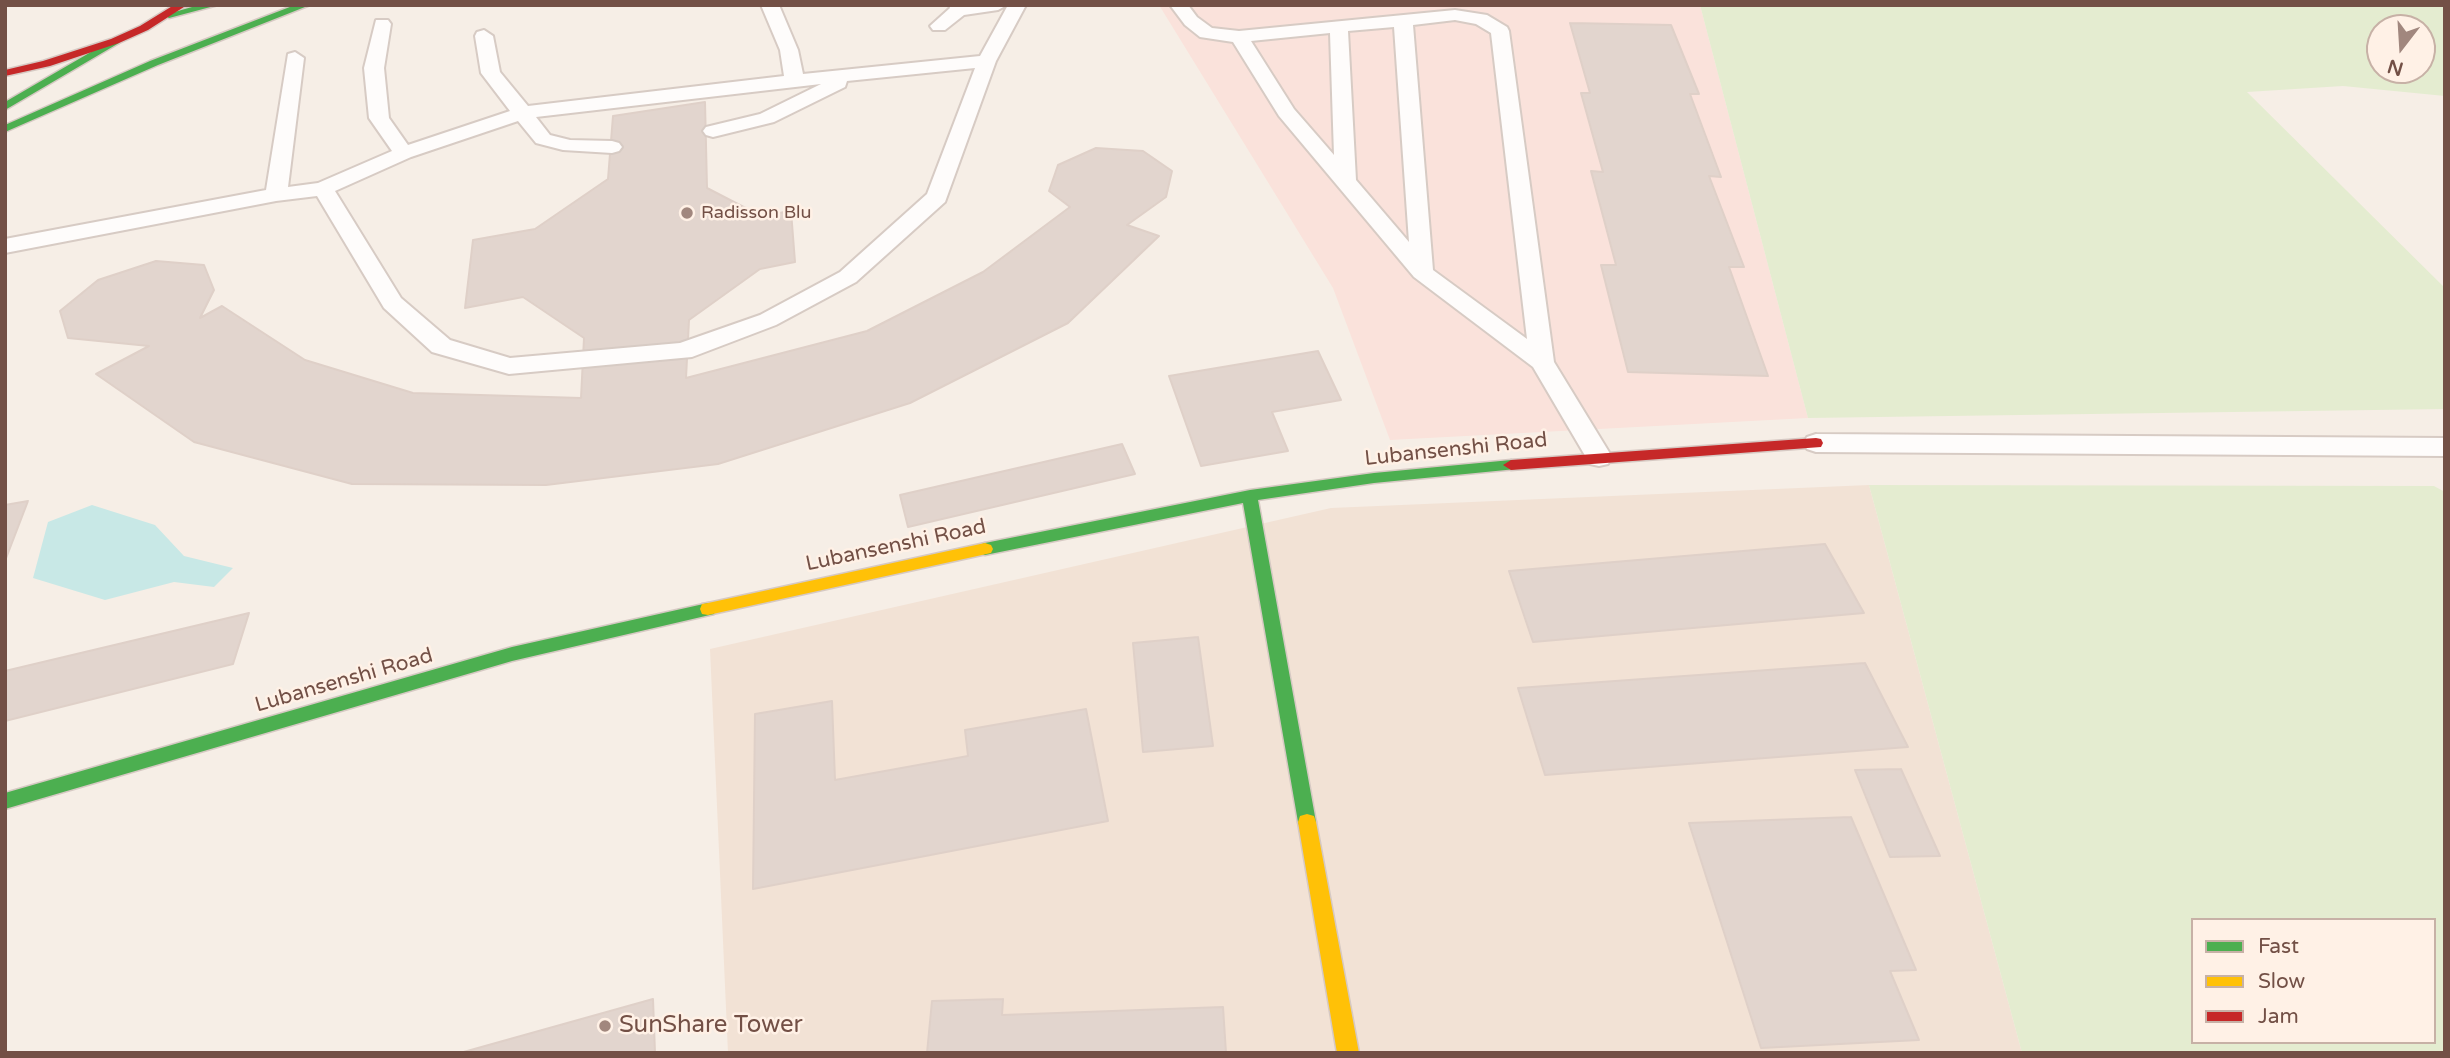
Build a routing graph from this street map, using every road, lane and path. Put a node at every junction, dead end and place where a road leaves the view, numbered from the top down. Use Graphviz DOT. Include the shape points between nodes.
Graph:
graph roads {
  1 [pos="213,5"];
  2 [pos="306,5"];
  3 [pos="770,5"];
  4 [pos="998,5"];
  5 [pos="1017,5"];
  6 [pos="1179,5"];
  7 [pos="959,8"];
  8 [pos="175,10"];
  9 [pos="1403,19"];
  10 [pos="382,24"];
  11 [pos="1339,25"];
  12 [pos="939,26"];
  13 [pos="484,36"];
  14 [pos="1239,37"];
  15 [pos="115,41"];
  16 [pos="295,58"];
  17 [pos="987,61"];
  18 [pos="5,73"];
  19 [pos="856,75"];
  20 [pos="794,80"];
  21 [pos="5,107"];
  22 [pos="523,113"];
  23 [pos="5,130"];
  24 [pos="713,131"];
  25 [pos="612,147"];
  26 [pos="404,153"];
  27 [pos="1345,181"];
  28 [pos="323,189"];
  29 [pos="276,195"];
  30 [pos="5,246"];
  31 [pos="1422,272"];
  32 [pos="1542,362"];
  33 [pos="1816,443"];
  34 [pos="2445,447"];
  35 [pos="1599,457"];
  36 [pos="1250,496"];
  37 [pos="5,801"];
  38 [pos="1348,1053"];
  1 -- 8 [label="street"];
  2 -- 23 [label="street" via="154,63"];
  3 -- 20 [label="lane" via="789,50"];
  4 -- 7 [label="lane"];
  5 -- 17 [label="lane"];
  6 -- 14 [label="lane" via="1207,33"];
  7 -- 12 [label="lane"];
  8 -- 15 [label="street"];
  9 -- 11 [label="lane"];
  9 -- 31 [label="lane"];
  9 -- 32 [label="lane" via="1455,15 1481,19 1500,31"];
  10 -- 26 [label="lane" via="374,68 379,118"];
  11 -- 14 [label="lane"];
  11 -- 27 [label="lane"];
  13 -- 22 [label="lane" via="491,73"];
  14 -- 27 [label="lane" via="1286,112"];
  15 -- 18 [label="street"];
  15 -- 21 [label="street"];
  16 -- 29 [label="lane"];
  17 -- 19 [label="lane"];
  17 -- 28 [label="lane" via="937,197 848,277 768,320 683,351 509,366 441,346 392,303"];
  19 -- 20 [label="lane"];
  19 -- 24 [label="lane" via="767,118"];
  20 -- 22 [label="lane"];
  22 -- 25 [label="lane" via="543,139 570,146"];
  22 -- 26 [label="lane"];
  26 -- 28 [label="lane"];
  27 -- 31 [label="lane"];
  28 -- 29 [label="lane"];
  29 -- 30 [label="lane"];
  31 -- 32 [label="lane"];
  32 -- 35 [label="lane"];
  33 -- 34 [label="lane"];
  33 -- 35 [label="street, Lubansenshi Road"];
  35 -- 36 [label="street, Lubansenshi Road" via="1374,478"];
  36 -- 37 [label="street, Lubansenshi Road" via="879,570 512,654"];
  36 -- 38 [label="street"];
}
